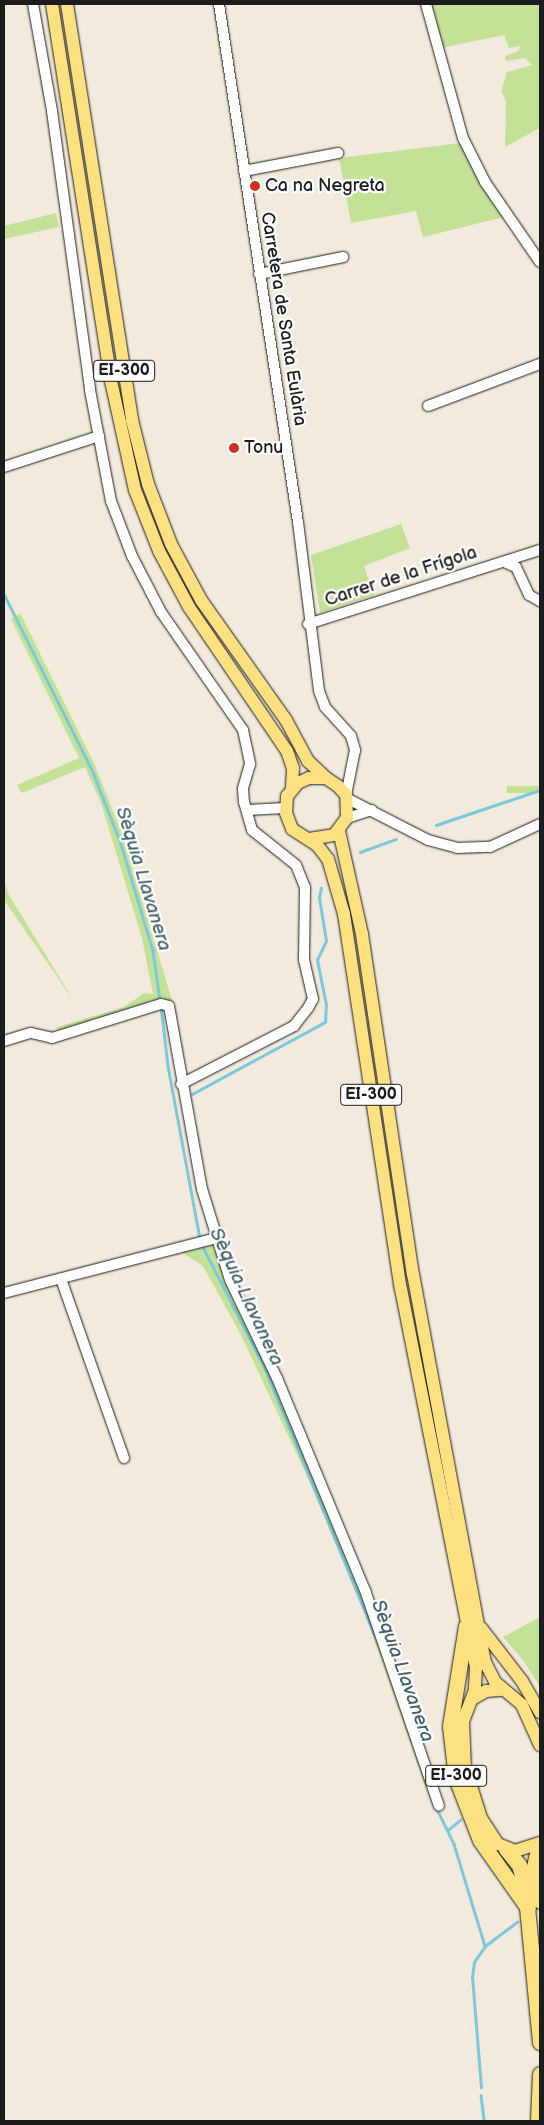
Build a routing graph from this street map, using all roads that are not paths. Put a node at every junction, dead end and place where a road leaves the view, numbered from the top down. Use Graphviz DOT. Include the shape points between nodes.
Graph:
graph roads {
  1 [pos="33,4"];
  2 [pos="52,4"];
  3 [pos="67,4"];
  4 [pos="219,4"];
  5 [pos="426,4"];
  6 [pos="338,153"];
  7 [pos="244,171"];
  8 [pos="343,257"];
  9 [pos="540,262"];
  10 [pos="259,274"];
  11 [pos="540,364"];
  12 [pos="428,406"];
  13 [pos="99,436"];
  14 [pos="4,467"];
  15 [pos="540,550"];
  16 [pos="504,562"];
  17 [pos="540,601"];
  18 [pos="308,624"];
  19 [pos="352,771"];
  20 [pos="328,779"];
  21 [pos="292,789"];
  22 [pos="346,796"];
  23 [pos="285,808"];
  24 [pos="246,810"];
  25 [pos="373,810"];
  26 [pos="347,818"];
  27 [pos="540,824"];
  28 [pos="339,831"];
  29 [pos="310,839"];
  30 [pos="4,1040"];
  31 [pos="181,1084"];
  32 [pos="217,1238"];
  33 [pos="61,1279"];
  34 [pos="4,1293"];
  35 [pos="124,1458"];
  36 [pos="472,1625"];
  37 [pos="502,1690"];
  38 [pos="472,1698"];
  39 [pos="540,1712"];
  40 [pos="539,1738"];
  41 [pos="439,1806"];
  42 [pos="540,1844"];
  43 [pos="506,1849"];
  44 [pos="540,1895"];
  45 [pos="534,1904"];
  46 [pos="540,2042"];
  47 [pos="540,2074"];
  48 [pos="540,2094"];
  49 [pos="531,2121"];
  50 [pos="538,2121"];
  1 -- 13 [label="street" via="52,111 78,309"];
  2 -- 21 [label="main road, EI-300" via="111,381 136,490 159,551 185,600 287,751 293,768"];
  3 -- 20 [label="main road, EI-300" via="132,420 148,484 171,544 201,600 286,720 308,761"];
  4 -- 7 [label="street, Carretera de Santa Eulària"];
  5 -- 9 [label="street" via="463,138 485,182"];
  6 -- 7 [label="street"];
  7 -- 10 [label="street, Carretera de Santa Eulària"];
  8 -- 10 [label="street"];
  10 -- 18 [label="street, Carretera de Santa Eulària" via="298,522"];
  11 -- 12 [label="street"];
  13 -- 14 [label="street"];
  13 -- 24 [label="street" via="111,501 132,556 161,612 243,730 250,764 243,789"];
  15 -- 16 [label="street, Carrer de la Frígola"];
  16 -- 17 [label="street, Carrer de la Frígola" via="516,567 529,596"];
  16 -- 18 [label="street, Carrer de la Frígola"];
  18 -- 19 [label="street, Carretera de Santa Eulària" via="321,700 354,743"];
  19 -- 20 [label="street"];
  19 -- 22 [label="street, Carretera de Santa Eulària"];
  20 -- 21 [label="main road" via="303,780"];
  20 -- 22 [label="main road, EI-300"];
  21 -- 23 [label="main road, EI-300"];
  22 -- 25 [label="street"];
  22 -- 26 [label="main road"];
  23 -- 24 [label="street"];
  23 -- 29 [label="main road, EI-300" via="292,829"];
  24 -- 31 [label="street" via="258,837 282,851 302,875 306,900 302,926 304,960 312,999 294,1026"];
  25 -- 26 [label="street"];
  25 -- 27 [label="street" via="428,840 457,848 490,847"];
  26 -- 28 [label="main road"];
  28 -- 29 [label="main road" via="327,838"];
  28 -- 36 [label="main road, EI-300" via="362,934 413,1274"];
  29 -- 36 [label="main road, EI-300" via="328,859 344,914 401,1289"];
  30 -- 31 [label="street" via="30,1033 52,1038 161,1004 169,1006"];
  31 -- 32 [label="street" via="202,1189"];
  32 -- 33 [label="street"];
  32 -- 41 [label="street" via="230,1280 277,1378 365,1590"];
  33 -- 34 [label="street"];
  33 -- 35 [label="street"];
  36 -- 37 [label="main road, EI-300" via="488,1670"];
  36 -- 38 [label="main road, EI-300" via="476,1668"];
  36 -- 39 [label="main road"];
  36 -- 45 [label="highway, EI-300" via="450,1726 456,1778 480,1840"];
  37 -- 38 [label="main road" via="486,1691"];
  37 -- 40 [label="main road, EI-300" via="522,1705"];
  38 -- 43 [label="main road, EI-300" via="464,1712 462,1731 468,1781 486,1826 498,1844"];
  42 -- 43 [label="main road, EI-300" via="524,1851"];
  42 -- 44 [label="highway, EI-300" via="534,1867"];
  43 -- 45 [label="highway, EI-300" via="522,1874"];
  44 -- 45 [label="highway, EI-300"];
  45 -- 46 [label="highway, EI-300"];
  47 -- 48 [label="highway"];
  48 -- 49 [label="highway"];
  48 -- 50 [label="highway"];
}
